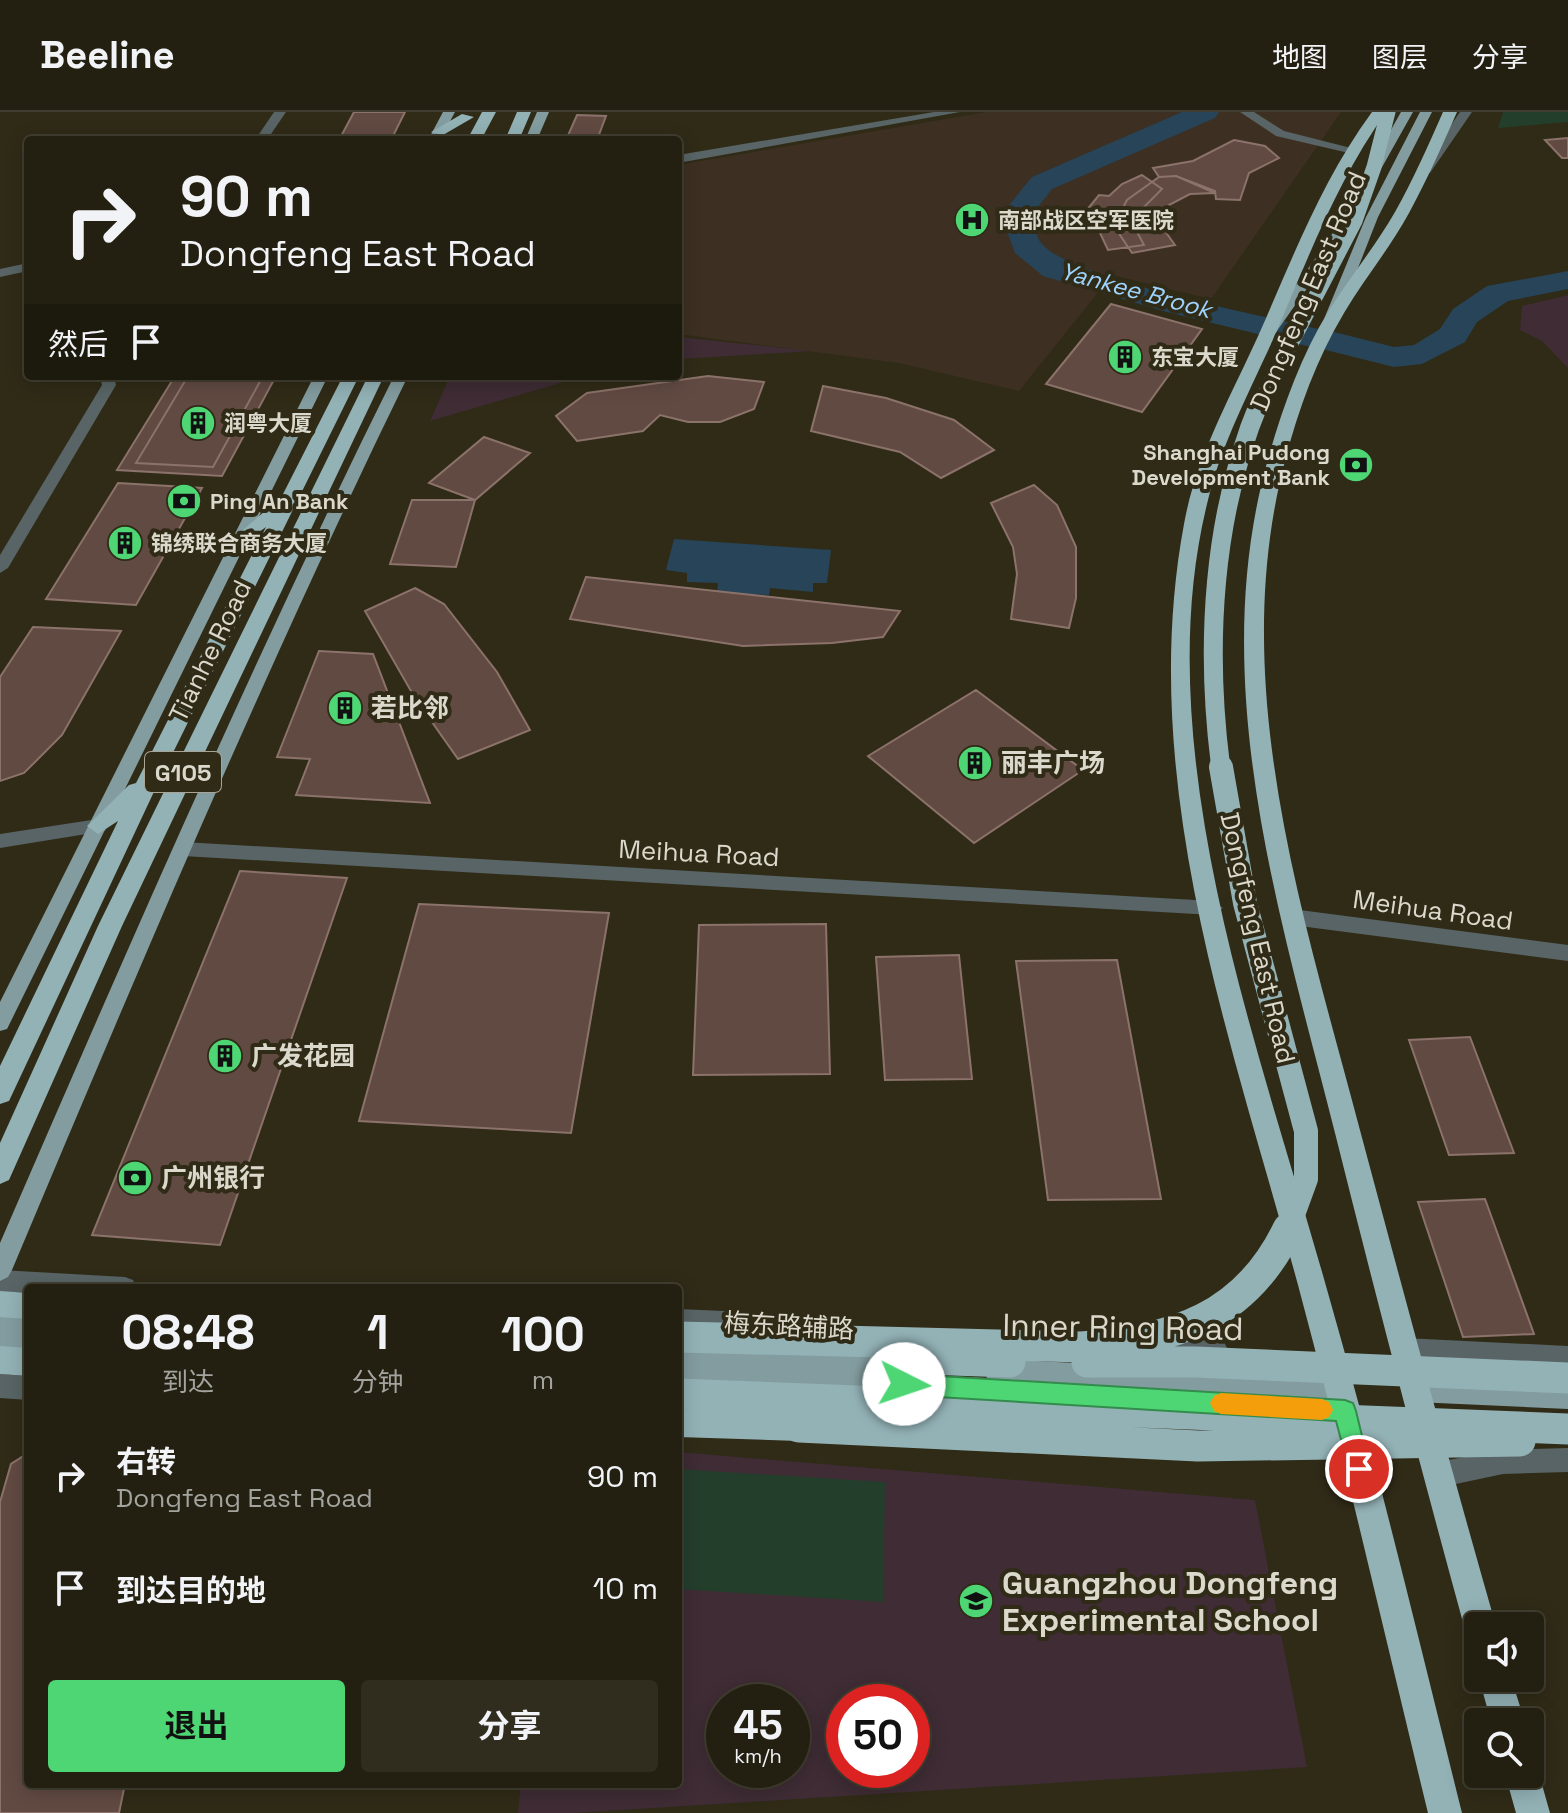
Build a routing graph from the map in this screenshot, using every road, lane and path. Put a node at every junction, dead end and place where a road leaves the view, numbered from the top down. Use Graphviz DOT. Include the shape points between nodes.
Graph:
graph roads {
  1 [pos="280,112"];
  2 [pos="449,112"];
  3 [pos="524,112"];
  4 [pos="543,112"];
  5 [pos="954,112"];
  6 [pos="1246,112"];
  7 [pos="1372,112"];
  8 [pos="1379,112"];
  9 [pos="1388,112"];
  10 [pos="1407,112"];
  11 [pos="1426,112"];
  12 [pos="1450,112"];
  13 [pos="1466,112"];
  14 [pos="468,115"];
  15 [pos="486,116"];
  16 [pos="503,117"];
  17 [pos="1363,135"];
  18 [pos="264,136"];
  19 [pos="436,136"];
  20 [pos="457,136"];
  21 [pos="476,136"];
  22 [pos="494,136"];
  23 [pos="514,136"];
  24 [pos="533,136"];
  25 [pos="1353,150"];
  26 [pos="682,158"];
  27 [pos="1419,180"];
  28 [pos="24,268"];
  29 [pos="0,273"];
  30 [pos="1328,327"];
  31 [pos="1270,329"];
  32 [pos="108,380"];
  33 [pos="319,380"];
  34 [pos="349,380"];
  35 [pos="374,380"];
  36 [pos="399,380"];
  37 [pos="293,491"];
  38 [pos="244,537"];
  39 [pos="0,568"];
  40 [pos="148,781"];
  41 [pos="98,826"];
  42 [pos="0,841"];
  43 [pos="183,849"];
  44 [pos="1213,908"];
  45 [pos="1292,917"];
  46 [pos="1568,953"];
  47 [pos="0,1023"];
  48 [pos="0,1093"];
  49 [pos="0,1172"];
  50 [pos="0,1270"];
  51 [pos="0,1281"];
  52 [pos="54,1284"];
  53 [pos="0,1304"];
  54 [pos="24,1306"];
  55 [pos="0,1320"];
  56 [pos="682,1320"];
  57 [pos="24,1321"];
  58 [pos="0,1337"];
  59 [pos="682,1337"];
  60 [pos="24,1339"];
  61 [pos="682,1345"];
  62 [pos="1404,1349"];
  63 [pos="1331,1352"];
  64 [pos="682,1354"];
  65 [pos="1568,1357"];
  66 [pos="0,1360"];
  67 [pos="24,1362"];
  68 [pos="682,1372"];
  69 [pos="1568,1378"];
  70 [pos="0,1386"];
  71 [pos="24,1388"];
  72 [pos="1415,1390"];
  73 [pos="682,1394"];
  74 [pos="1568,1397"];
  75 [pos="1342,1399"];
  76 [pos="1568,1420"];
  77 [pos="682,1423"];
  78 [pos="1568,1429"];
  79 [pos="1568,1440"];
  80 [pos="1568,1460"];
  81 [pos="1437,1475"];
  82 [pos="1476,1612"];
  83 [pos="1526,1788"];
  84 [pos="1445,1813"];
  85 [pos="1533,1813"];
  1 -- 18 [label="street"];
  2 -- 19 [label="main road"];
  3 -- 23 [label="highway"];
  4 -- 24 [label="main road"];
  5 -- 26 [label="street"];
  6 -- 25 [label="street" via="1280,134"];
  7 -- 17 [label="street"];
  8 -- 17 [label="highway"];
  9 -- 59 [label="highway, bridge" via="1355,221 1253,421 1231,493 1218,571 1214,690 1227,816 1307,1144 1305,1186 1278,1247 1240,1297 1217,1315 1188,1329 1121,1345"];
  10 -- 31 [label="main road, Dongfeng East Road" via="1334,242"];
  11 -- 30 [label="main road, Dongfeng East Road" via="1372,217"];
  12 -- 27 [label="highway"];
  13 -- 27 [label="street"];
  14 -- 19 [label="highway"];
  14 -- 20 [label="highway"];
  15 -- 21 [label="highway"];
  16 -- 22 [label="highway"];
  17 -- 25 [label="highway"];
  25 -- 31 [label="highway" via="1322,205"];
  27 -- 30 [label="highway"];
  28 -- 29 [label="street"];
  30 -- 45 [label="highway, Dongfeng East Road" via="1273,475 1255,620 1257,727"];
  31 -- 44 [label="highway, Dongfeng East Road" via="1226,419 1204,481 1192,526 1184,596 1183,748"];
  32 -- 39 [label="street"];
  33 -- 38 [label="main road"];
  34 -- 37 [label="highway, Tianhe Road / G105"];
  35 -- 49 [label="highway, Tianhe Road / G105" via="110,926"];
  36 -- 43 [label="main road"];
  37 -- 38 [label="highway"];
  37 -- 40 [label="highway, Tianhe Road / G105"];
  38 -- 41 [label="main road"];
  40 -- 41 [label="highway"];
  40 -- 48 [label="highway, Tianhe Road / G105"];
  41 -- 42 [label="street"];
  41 -- 47 [label="main road"];
  43 -- 44 [label="street, Meihua Road"];
  43 -- 50 [label="main road"];
  44 -- 63 [label="highway, Dongfeng East Road" via="1242,1035"];
  45 -- 46 [label="street, Meihua Road"];
  45 -- 62 [label="highway, Dongfeng East Road"];
  51 -- 52 [label="street"];
  53 -- 54 [label="highway"];
  55 -- 57 [label="main road"];
  56 -- 63 [label="street, 梅东路辅路"];
  58 -- 60 [label="main road"];
  61 -- 69 [label="highway, Inner Ring Road, bridge" via="964,1361 1210,1363"];
  62 -- 65 [label="street"];
  62 -- 72 [label="highway, Dongfeng East Road"];
  63 -- 75 [label="highway, Dongfeng East Road"];
  64 -- 75 [label="main road"];
  66 -- 67 [label="highway"];
  68 -- 75 [label="main road"];
  70 -- 71 [label="street"];
  72 -- 74 [label="main road"];
  72 -- 81 [label="highway, Dongfeng East Road"];
  73 -- 78 [label="highway, bridge"];
  75 -- 84 [label="highway, Dongfeng East Road"];
  76 -- 81 [label="main road" via="1523,1423 1499,1431"];
  77 -- 79 [label="highway, bridge" via="1198,1446"];
  80 -- 81 [label="street" via="1503,1462"];
  81 -- 82 [label="highway, Dongfeng East Road"];
  83 -- 85 [label="highway"];
}
